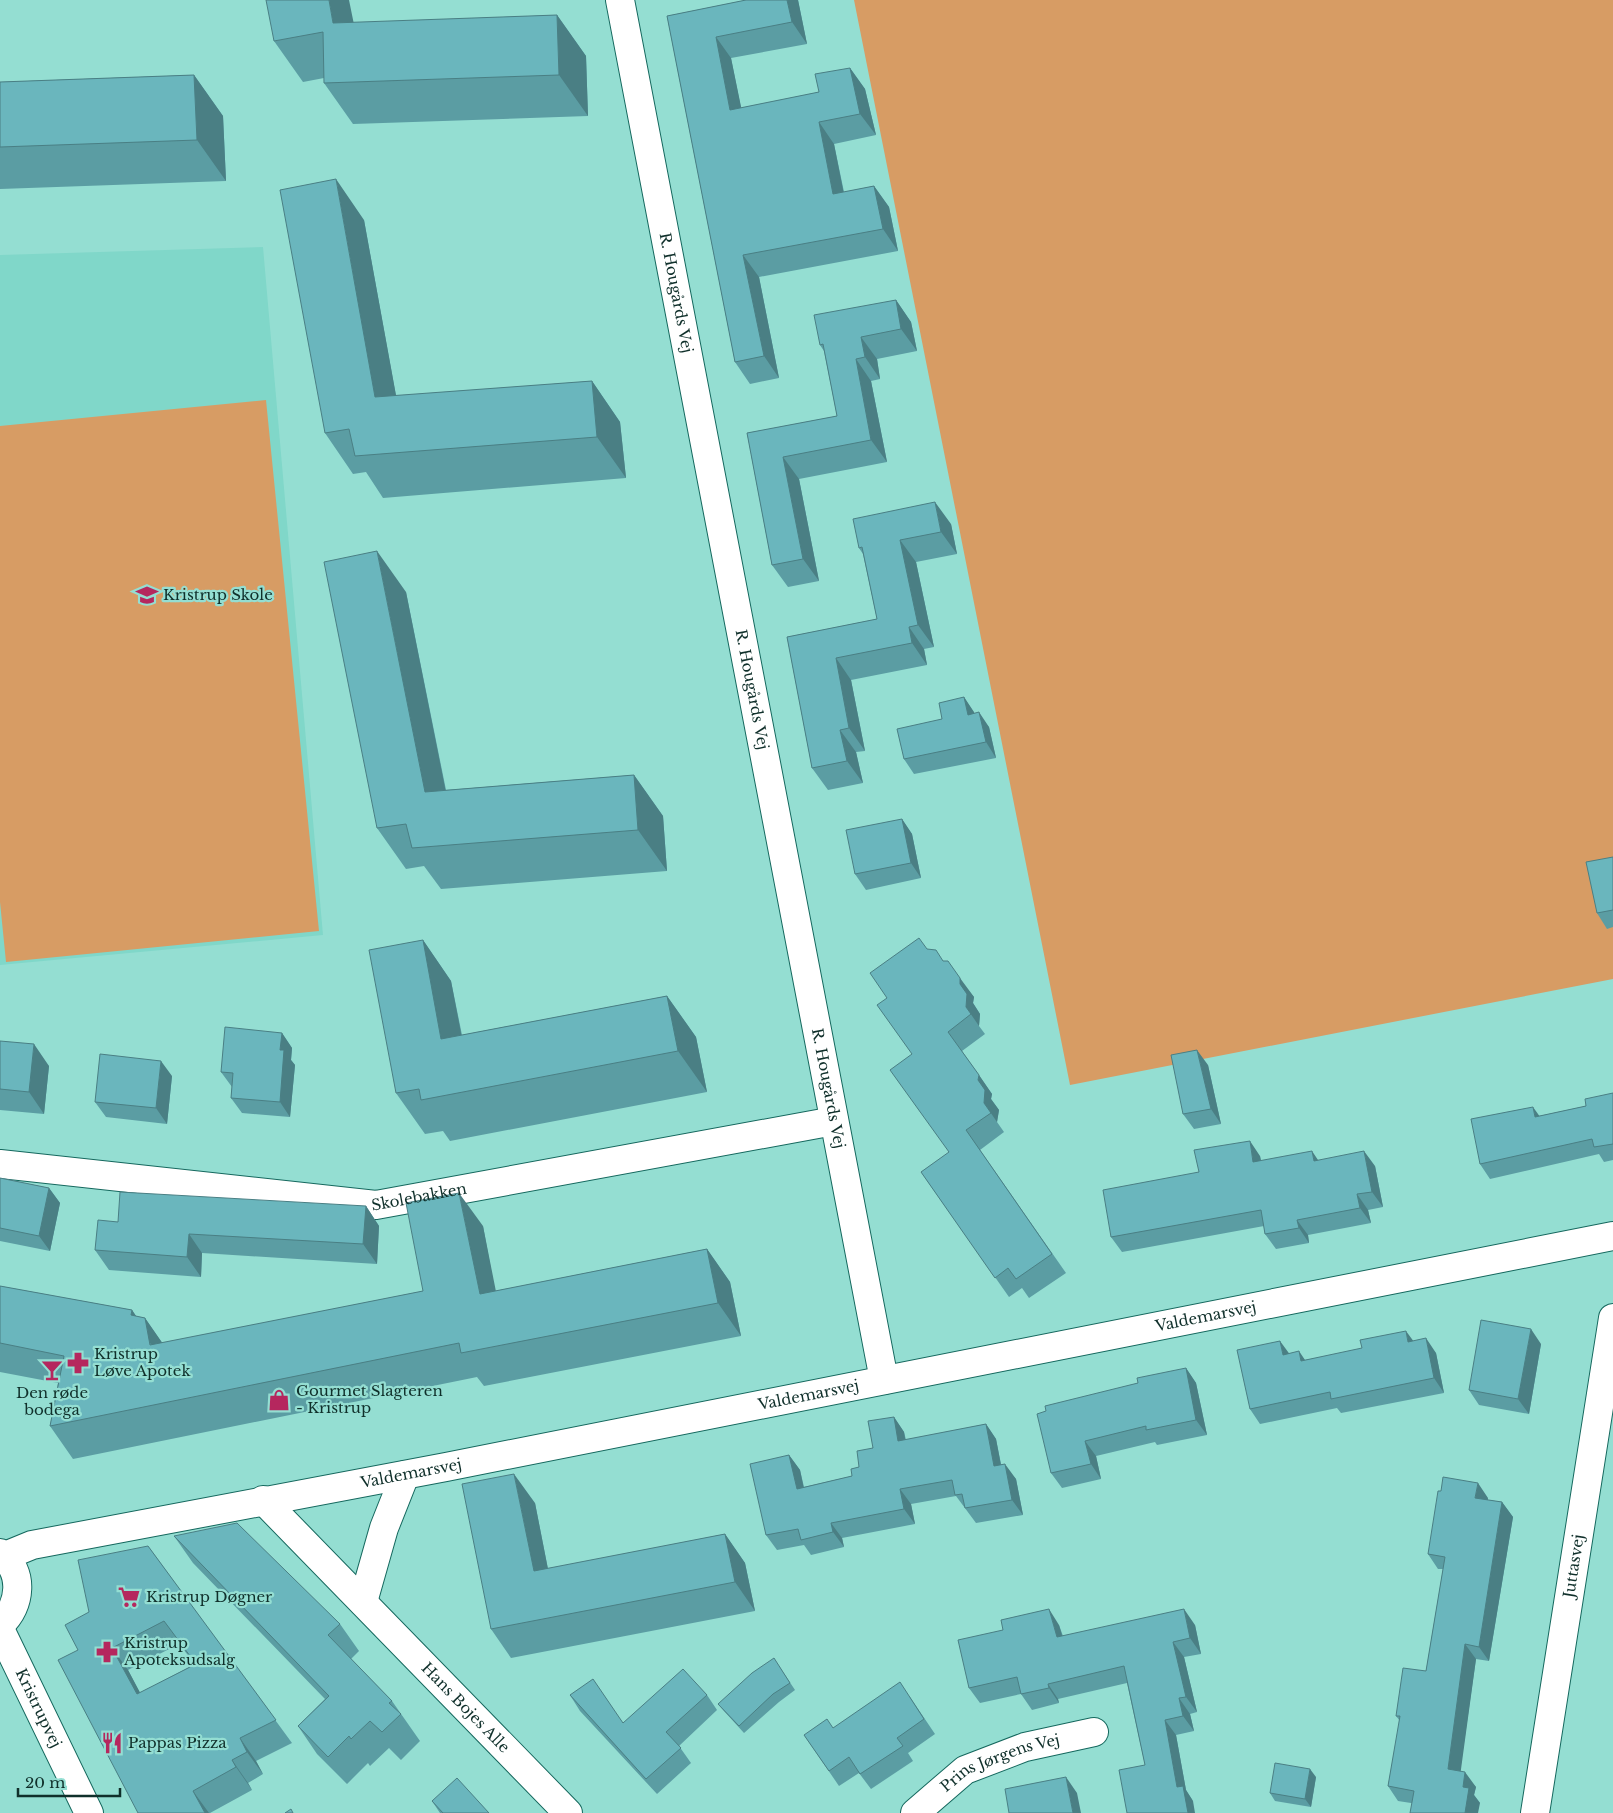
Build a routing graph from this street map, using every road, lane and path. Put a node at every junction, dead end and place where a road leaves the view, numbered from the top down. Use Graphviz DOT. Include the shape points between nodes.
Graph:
graph roads {
  1 [pos="620,0"];
  2 [pos="834,1121"];
  3 [pos="0,1164"];
  4 [pos="1613,1236"];
  5 [pos="1613,1318"];
  6 [pos="884,1380"];
  7 [pos="406,1475"];
  8 [pos="263,1500"];
  9 [pos="2,1554"];
  10 [pos="363,1602"];
  11 [pos="0,1625"];
  12 [pos="0,1629"];
  13 [pos="1094,1732"];
  14 [pos="89,1813"];
  15 [pos="568,1813"];
  16 [pos="915,1813"];
  17 [pos="1535,1813"];
  1 -- 2 [label="street, R. Hougårds Vej"];
  2 -- 3 [label="street, Skolebakken" via="376,1205"];
  2 -- 6 [label="street, R. Hougårds Vej"];
  4 -- 6 [label="street, Valdemarsvej"];
  5 -- 17 [label="street, Juttasvej"];
  6 -- 7 [label="street, Valdemarsvej"];
  7 -- 8 [label="street, Valdemarsvej"];
  7 -- 10 [label="street" via="384,1528"];
  8 -- 9 [label="street, Valdemarsvej" via="32,1545"];
  8 -- 10 [label="street, Hans Bojes Alle"];
  9 -- 11 [label="street" via="15,1573 17,1593 11,1612"];
  10 -- 15 [label="street, Hans Bojes Alle"];
  12 -- 14 [label="street, Kristrupvej"];
  13 -- 16 [label="street, Prins Jørgens Vej" via="1025,1747 965,1770"];
}
